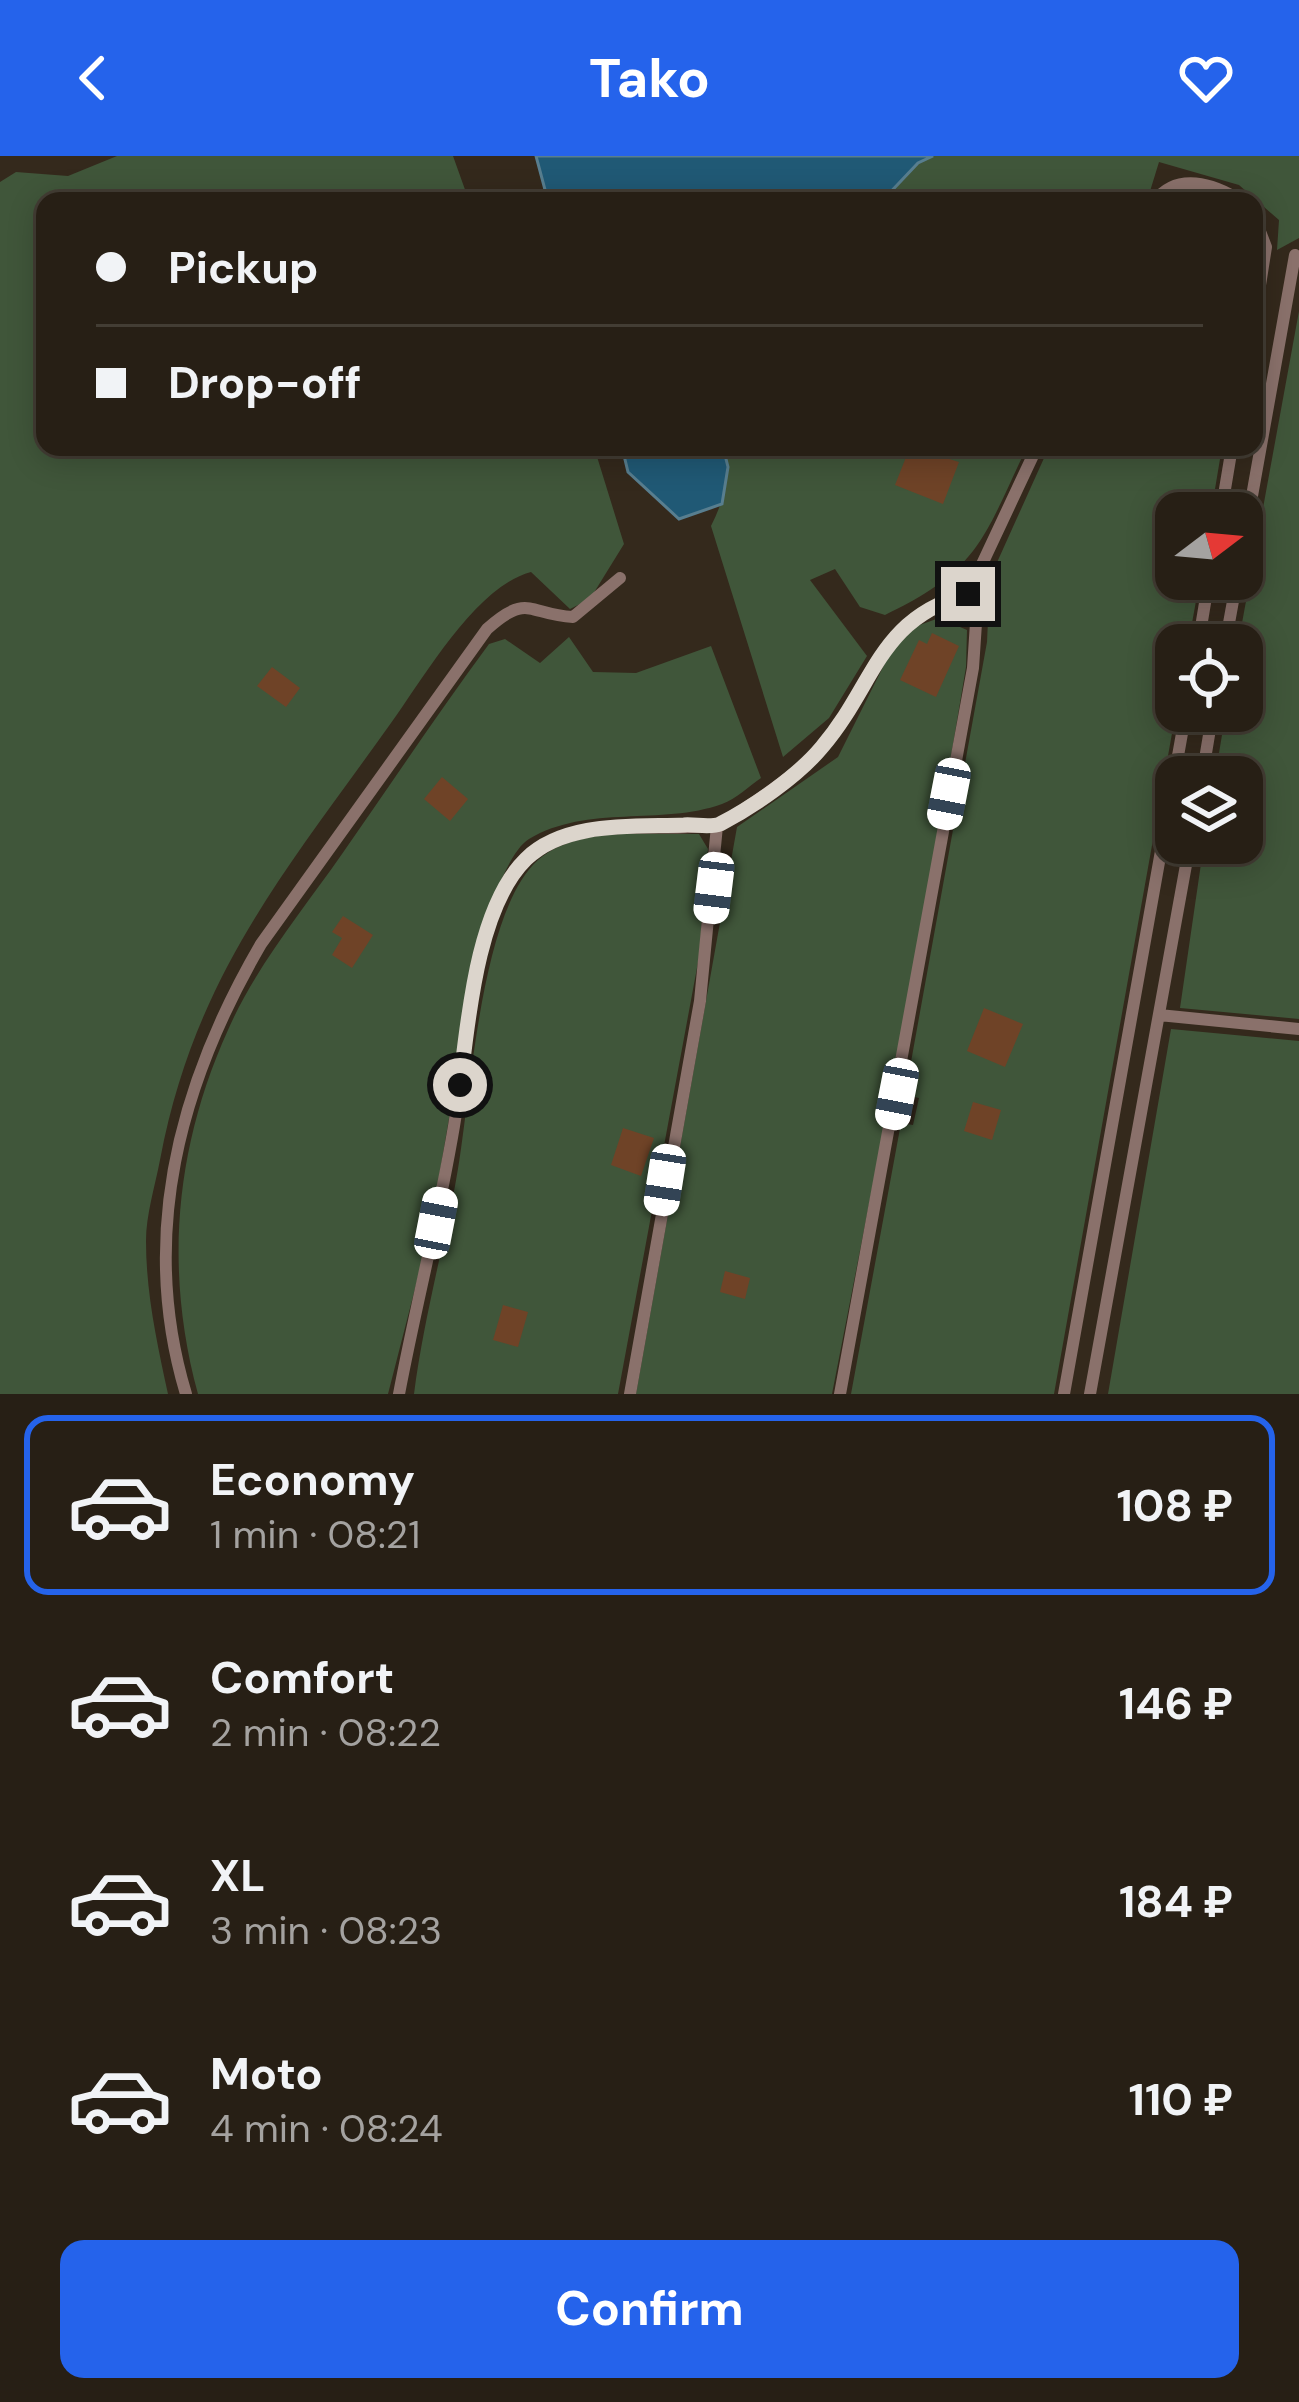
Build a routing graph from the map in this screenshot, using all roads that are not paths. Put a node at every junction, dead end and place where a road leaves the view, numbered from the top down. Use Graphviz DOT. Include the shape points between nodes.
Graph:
graph roads {
  1 [pos="1162,192"];
  2 [pos="1215,192"];
  3 [pos="1295,255"];
  4 [pos="1263,434"];
  5 [pos="1032,456"];
  6 [pos="1230,456"];
  7 [pos="1259,456"];
  8 [pos="1224,492"];
  9 [pos="1253,492"];
  10 [pos="620,578"];
  11 [pos="968,594"];
  12 [pos="1182,732"];
  13 [pos="718,826"];
  14 [pos="1186,864"];
  15 [pos="1159,1015"];
  16 [pos="1299,1029"];
  17 [pos="185,1394"];
  18 [pos="399,1394"];
  19 [pos="630,1394"];
  20 [pos="840,1394"];
  21 [pos="1064,1394"];
  22 [pos="1090,1394"];
  1 -- 2 [label="lane" via="1186,182"];
  3 -- 4 [label="lane"];
  5 -- 11 [label="lane"];
  6 -- 8 [label="lane"];
  7 -- 9 [label="lane"];
  10 -- 17 [label="lane" via="573,617 524,605 487,629 235,988 174,1147 164,1287"];
  11 -- 13 [label="lane" via="940,602 885,643 820,750"];
  11 -- 20 [label="lane" via="976,623 973,668"];
  12 -- 21 [label="lane"];
  13 -- 18 [label="lane" via="584,831 526,858 510,880 467,1025 443,1189"];
  13 -- 19 [label="lane" via="700,1001"];
  14 -- 15 [label="lane"];
  15 -- 16 [label="lane"];
  15 -- 22 [label="lane"];
}
